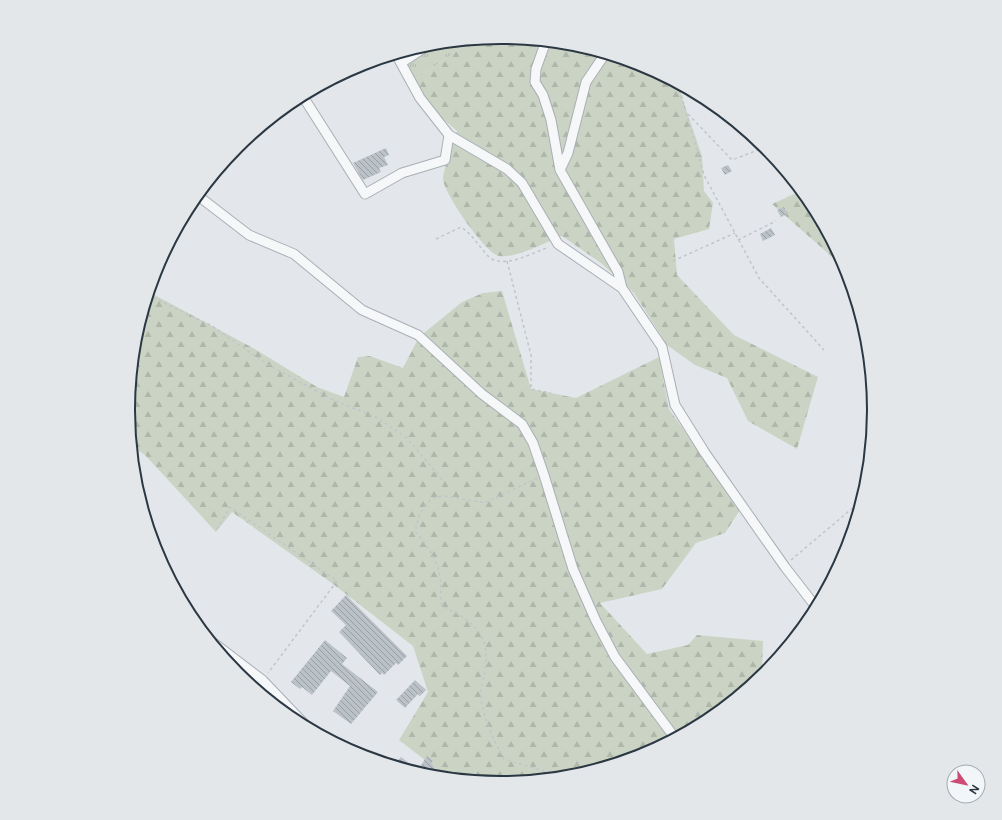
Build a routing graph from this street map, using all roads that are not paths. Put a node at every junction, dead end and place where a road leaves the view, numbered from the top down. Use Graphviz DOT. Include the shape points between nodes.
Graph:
graph roads {
  1 [pos="544,47"];
  2 [pos="414,54"];
  3 [pos="398,58"];
  4 [pos="602,58"];
  5 [pos="401,63"];
  6 [pos="306,101"];
  7 [pos="449,135"];
  8 [pos="560,170"];
  9 [pos="202,199"];
  10 [pos="622,288"];
  11 [pos="812,602"];
  12 [pos="233,659"];
  13 [pos="285,705"];
  14 [pos="672,733"];
  1 -- 8 [label="street" via="536,69 535,82 543,95 551,120"];
  2 -- 5 [label="street"];
  3 -- 5 [label="street"];
  4 -- 8 [label="street" via="586,82 568,153"];
  5 -- 7 [label="street" via="420,98"];
  6 -- 7 [label="street" via="365,194 402,173 445,160"];
  7 -- 10 [label="street" via="507,169 522,183 558,244"];
  8 -- 10 [label="street" via="618,272"];
  9 -- 14 [label="street" via="249,235 294,254 362,310 418,335 482,394 522,424 533,444 573,569 596,621 615,657"];
  10 -- 11 [label="street" via="662,347 675,405 709,459"];
  12 -- 13 [label="street" via="262,681"];
}
